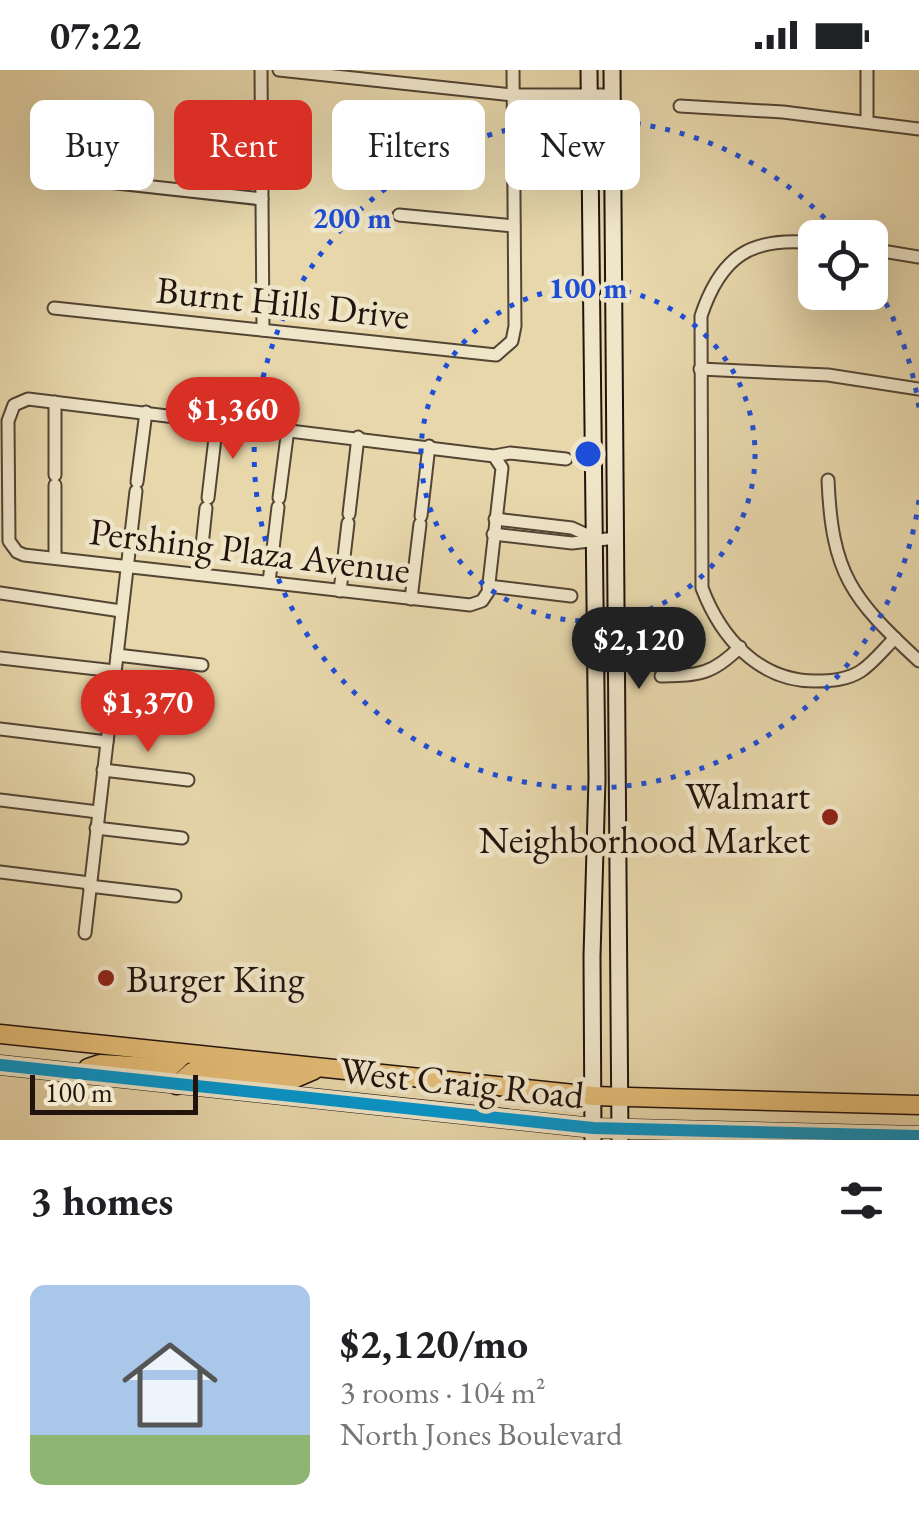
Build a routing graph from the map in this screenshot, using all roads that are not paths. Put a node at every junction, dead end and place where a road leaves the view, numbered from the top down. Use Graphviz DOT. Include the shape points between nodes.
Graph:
graph roads {
  1 [pos="261,70"];
  2 [pos="279,70"];
  3 [pos="513,70"];
  4 [pos="589,70"];
  5 [pos="612,70"];
  6 [pos="866,70"];
  7 [pos="513,95"];
  8 [pos="590,95"];
  9 [pos="612,96"];
  10 [pos="680,106"];
  11 [pos="867,121"];
  12 [pos="919,129"];
  13 [pos="154,188"];
  14 [pos="262,200"];
  15 [pos="400,215"];
  16 [pos="514,226"];
  17 [pos="798,243"];
  18 [pos="888,253"];
  19 [pos="919,257"];
  20 [pos="54,308"];
  21 [pos="263,330"];
  22 [pos="700,369"];
  23 [pos="919,389"];
  24 [pos="55,402"];
  25 [pos="146,412"];
  26 [pos="217,421"];
  27 [pos="288,429"];
  28 [pos="358,438"];
  29 [pos="428,446"];
  30 [pos="494,456"];
  31 [pos="566,458"];
  32 [pos="828,480"];
  33 [pos="495,519"];
  34 [pos="493,534"];
  35 [pos="594,538"];
  36 [pos="616,538"];
  37 [pos="56,558"];
  38 [pos="128,566"];
  39 [pos="199,574"];
  40 [pos="269,582"];
  41 [pos="488,586"];
  42 [pos="340,590"];
  43 [pos="0,593"];
  44 [pos="570,596"];
  45 [pos="411,599"];
  46 [pos="122,610"];
  47 [pos="895,638"];
  48 [pos="740,647"];
  49 [pos="117,655"];
  50 [pos="0,658"];
  51 [pos="919,660"];
  52 [pos="202,665"];
  53 [pos="115,671"];
  54 [pos="661,676"];
  55 [pos="110,712"];
  56 [pos="196,723"];
  57 [pos="0,729"];
  58 [pos="106,742"];
  59 [pos="103,770"];
  60 [pos="596,779"];
  61 [pos="188,780"];
  62 [pos="618,780"];
  63 [pos="0,800"];
  64 [pos="98,812"];
  65 [pos="96,828"];
  66 [pos="182,838"];
  67 [pos="0,872"];
  68 [pos="90,884"];
  69 [pos="175,896"];
  70 [pos="85,933"];
  71 [pos="0,1034"];
  72 [pos="184,1054"];
  73 [pos="0,1065"];
  74 [pos="318,1068"];
  75 [pos="74,1073"];
  76 [pos="177,1084"];
  77 [pos="594,1096"];
  78 [pos="619,1098"];
  79 [pos="919,1104"];
  80 [pos="593,1134"];
  81 [pos="620,1135"];
  82 [pos="919,1136"];
  1 -- 14 [label="street"];
  2 -- 7 [label="street"];
  3 -- 7 [label="street"];
  4 -- 8 [label="main road"];
  5 -- 9 [label="main road"];
  6 -- 11 [label="street"];
  7 -- 8 [label="street"];
  7 -- 16 [label="street"];
  8 -- 9 [label="street"];
  8 -- 35 [label="main road"];
  9 -- 36 [label="main road"];
  10 -- 11 [label="street"];
  11 -- 12 [label="street"];
  13 -- 14 [label="street"];
  14 -- 21 [label="street"];
  15 -- 16 [label="street"];
  16 -- 21 [label="street, Burnt Hills Drive" via="515,326 512,341 496,354"];
  17 -- 22 [label="street" via="769,243 725,266 701,316"];
  18 -- 19 [label="street"];
  20 -- 21 [label="street, Burnt Hills Drive"];
  22 -- 23 [label="street" via="828,375"];
  22 -- 48 [label="street" via="702,588 714,618"];
  24 -- 25 [label="street"];
  24 -- 37 [label="street"];
  24 -- 37 [label="street, Pershing Plaza Avenue" via="20,401 11,409 8,533 17,552"];
  25 -- 26 [label="street"];
  25 -- 38 [label="street"];
  26 -- 27 [label="street"];
  26 -- 39 [label="street"];
  27 -- 28 [label="street"];
  27 -- 40 [label="street"];
  28 -- 29 [label="street"];
  28 -- 42 [label="street"];
  29 -- 30 [label="street"];
  29 -- 45 [label="street"];
  30 -- 31 [label="street"];
  30 -- 33 [label="street" via="502,468"];
  32 -- 47 [label="street" via="834,550 861,602"];
  33 -- 34 [label="street"];
  33 -- 35 [label="street" via="572,528"];
  34 -- 35 [label="street"];
  34 -- 41 [label="street"];
  35 -- 36 [label="street"];
  35 -- 60 [label="main road"];
  36 -- 62 [label="main road"];
  37 -- 38 [label="street, Pershing Plaza Avenue"];
  38 -- 39 [label="street, Pershing Plaza Avenue"];
  38 -- 46 [label="street"];
  39 -- 40 [label="street, Pershing Plaza Avenue"];
  40 -- 42 [label="street, Pershing Plaza Avenue"];
  41 -- 44 [label="street"];
  41 -- 45 [label="street, Pershing Plaza Avenue" via="477,604"];
  42 -- 45 [label="street, Pershing Plaza Avenue"];
  43 -- 46 [label="street"];
  46 -- 49 [label="street"];
  47 -- 48 [label="street" via="862,671 831,681 779,677"];
  47 -- 51 [label="street"];
  48 -- 54 [label="street" via="708,672"];
  49 -- 52 [label="street"];
  49 -- 53 [label="street"];
  50 -- 53 [label="street"];
  53 -- 55 [label="street"];
  55 -- 56 [label="street"];
  55 -- 58 [label="street"];
  57 -- 58 [label="street"];
  58 -- 59 [label="street"];
  59 -- 61 [label="street"];
  59 -- 64 [label="street"];
  60 -- 62 [label="main road"];
  60 -- 77 [label="main road"];
  62 -- 78 [label="main road"];
  63 -- 64 [label="street"];
  64 -- 65 [label="street"];
  65 -- 66 [label="street"];
  65 -- 68 [label="street"];
  67 -- 68 [label="street"];
  68 -- 69 [label="street"];
  68 -- 70 [label="street"];
  71 -- 72 [label="main road, West Craig Road"];
  72 -- 74 [label="main road, West Craig Road"];
  72 -- 75 [label="main road" via="169,1068 100,1064"];
  73 -- 75 [label="main road, West Craig Road"];
  74 -- 76 [label="main road" via="293,1079 200,1071"];
  74 -- 77 [label="main road, West Craig Road"];
  75 -- 76 [label="main road, West Craig Road"];
  76 -- 80 [label="main road, West Craig Road"];
  77 -- 78 [label="main road, West Craig Road"];
  77 -- 80 [label="main road"];
  78 -- 79 [label="main road, West Craig Road"];
  78 -- 81 [label="main road"];
  80 -- 81 [label="main road, West Craig Road"];
  81 -- 82 [label="main road, West Craig Road"];
}
